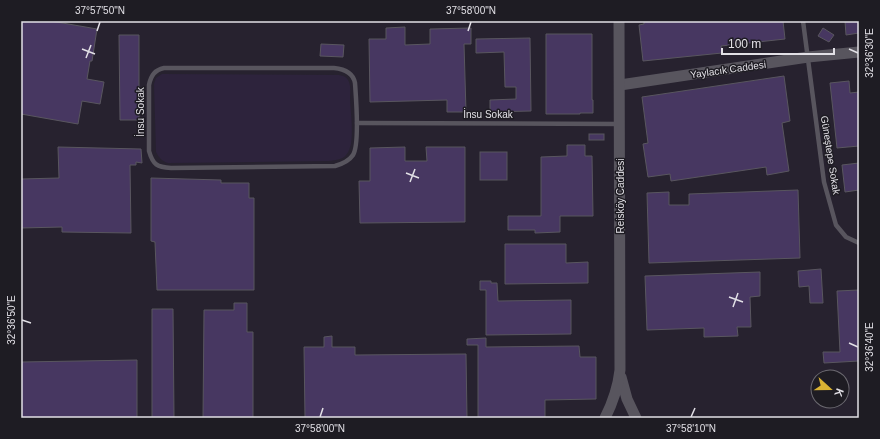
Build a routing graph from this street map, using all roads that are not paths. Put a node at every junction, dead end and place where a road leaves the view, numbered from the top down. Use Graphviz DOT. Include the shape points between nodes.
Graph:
graph roads {
  1 [pos="620,21"];
  2 [pos="803,21"];
  3 [pos="859,52"];
  4 [pos="808,57"];
  5 [pos="620,85"];
  6 [pos="357,123"];
  7 [pos="620,124"];
  8 [pos="859,243"];
  9 [pos="620,370"];
  10 [pos="605,418"];
  11 [pos="636,418"];
  1 -- 5 [label="street, Reisköy Caddesi"];
  2 -- 4 [label="lane, Güneştepe Sokak"];
  3 -- 4 [label="street, Yaylacık Caddesi"];
  4 -- 5 [label="street, Yaylacık Caddesi"];
  4 -- 8 [label="lane, Güneştepe Sokak" via="828,197 836,225 846,237"];
  5 -- 7 [label="street, Reisköy Caddesi"];
  6 -- 6 [label="lane, İnsu Sokak" via="354,79 343,69 164,68 152,75 148,85 149,152 151,159 161,168 335,166 345,163 354,154 357,145"];
  6 -- 7 [label="lane, İnsu Sokak"];
  7 -- 9 [label="street, Reisköy Caddesi"];
  9 -- 10 [label="street, Reisköy Caddesi" via="618,386"];
  9 -- 11 [label="street, Reisköy Caddesi" via="627,398"];
}
